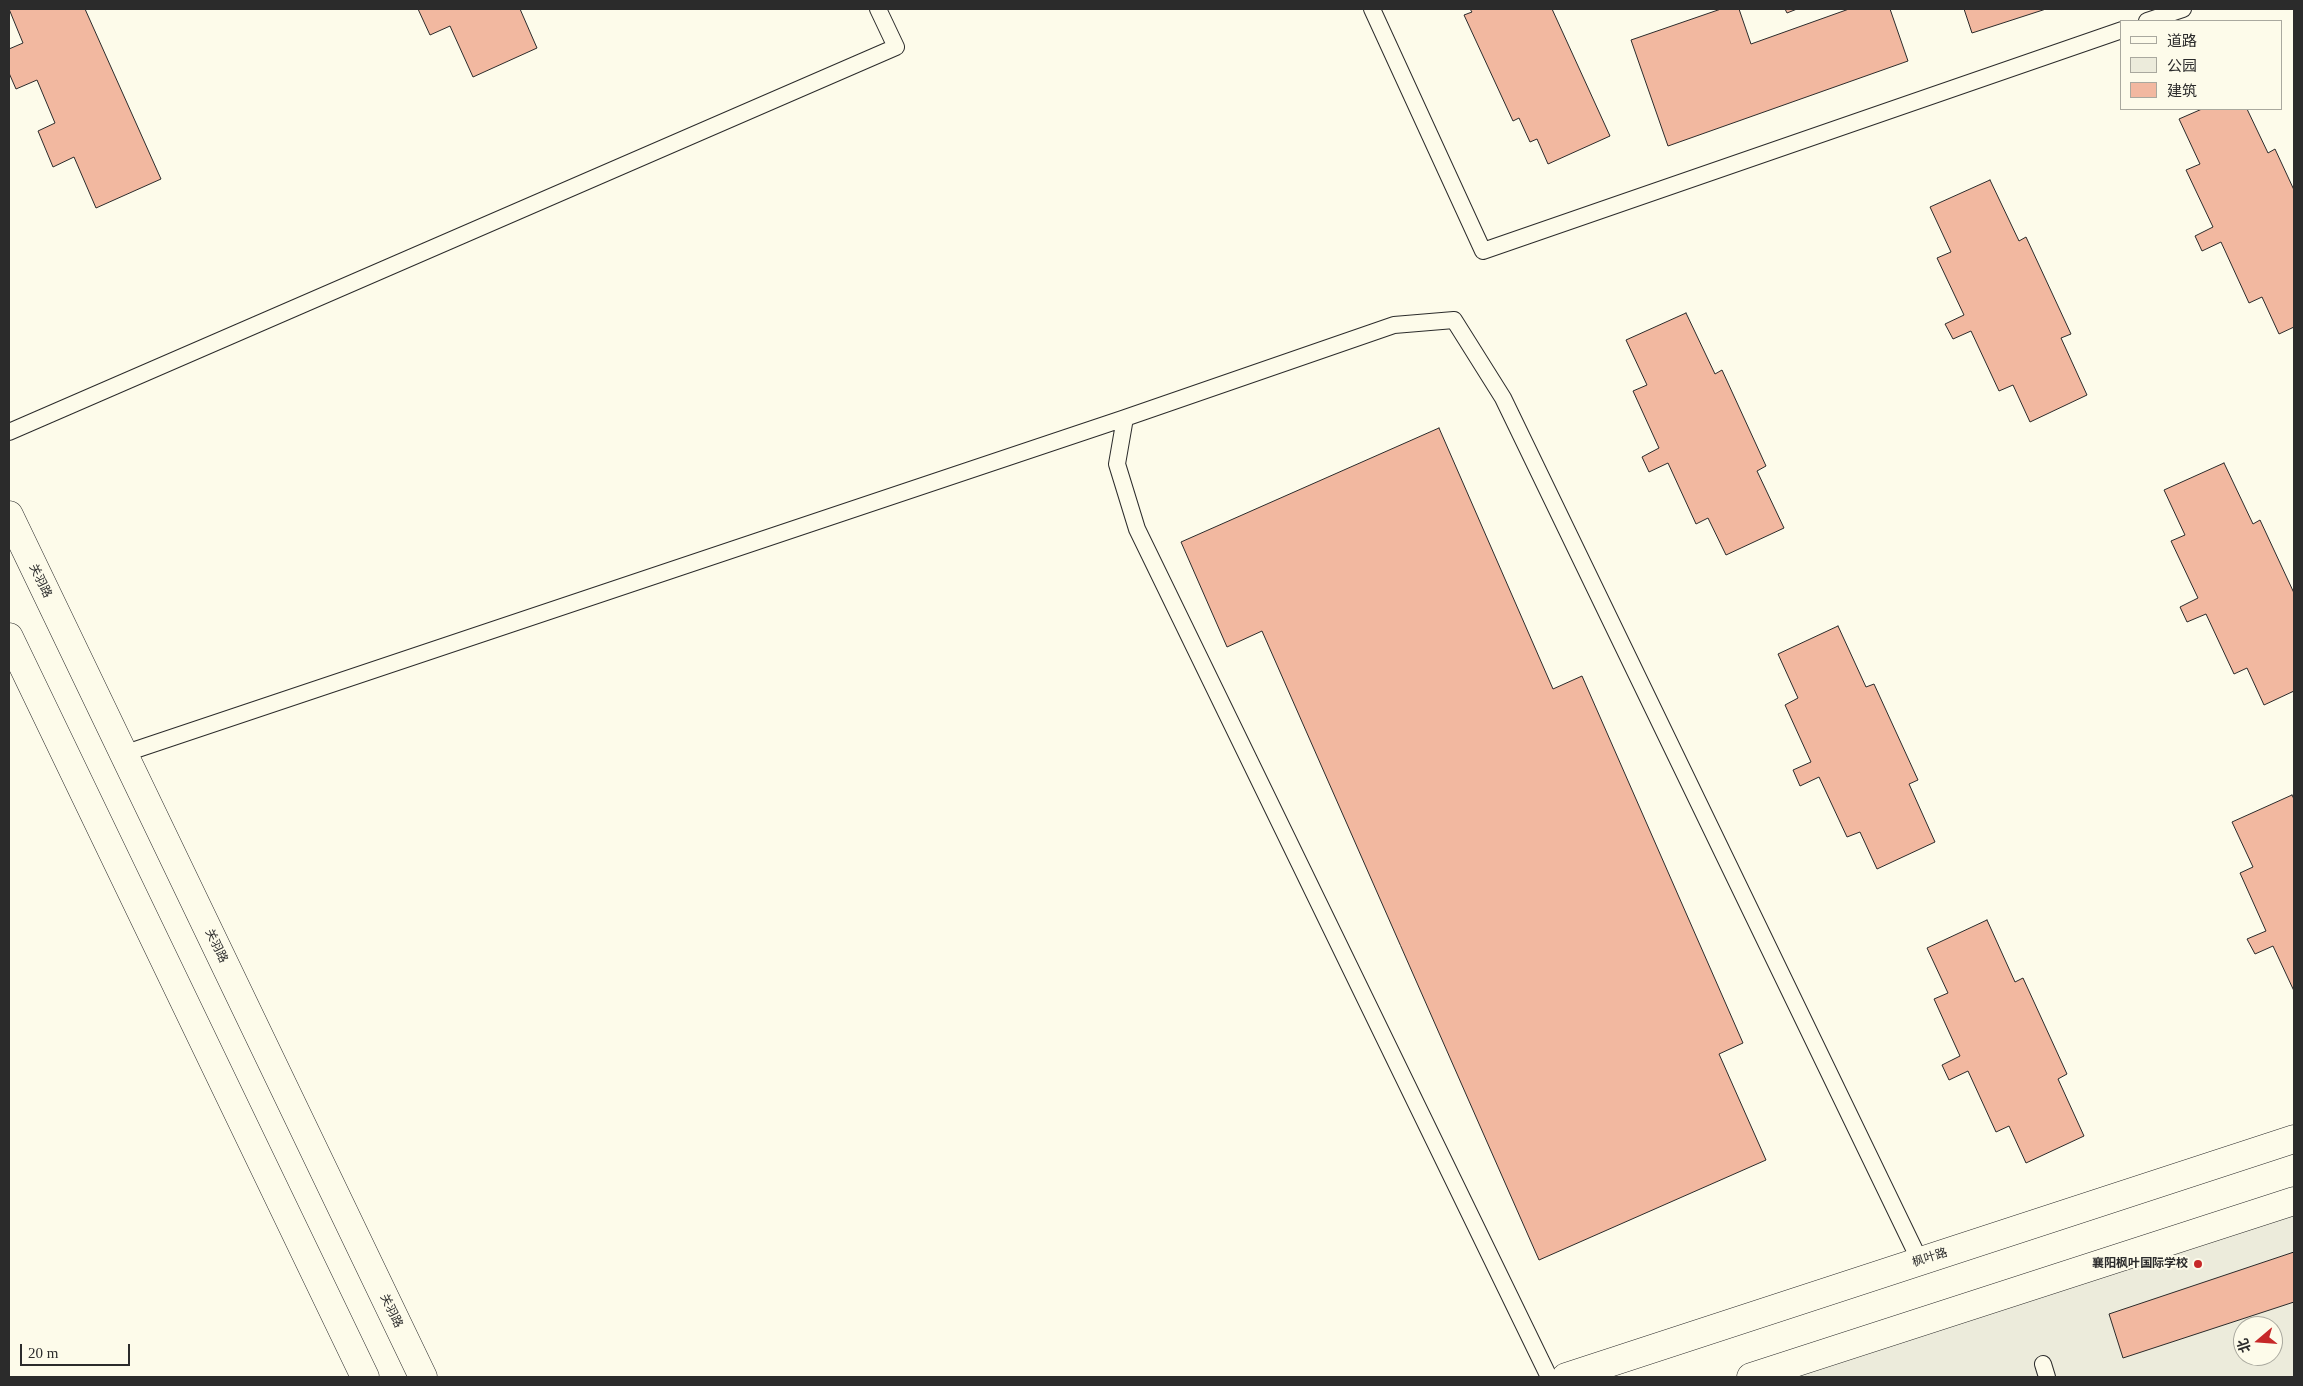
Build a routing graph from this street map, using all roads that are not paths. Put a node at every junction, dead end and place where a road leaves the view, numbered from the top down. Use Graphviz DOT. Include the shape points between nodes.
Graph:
graph roads {
  1 [pos="878,9"];
  2 [pos="1372,9"];
  3 [pos="2183,9"];
  4 [pos="2150,20"];
  5 [pos="2120,31"];
  6 [pos="1125,418"];
  7 [pos="9,432"];
  8 [pos="9,515"];
  9 [pos="9,636"];
  10 [pos="123,754"];
  11 [pos="2294,1139"];
  12 [pos="2294,1201"];
  13 [pos="1920,1261"];
  14 [pos="365,1377"];
  15 [pos="423,1377"];
  16 [pos="1549,1377"];
  17 [pos="1566,1377"];
  18 [pos="1751,1377"];
  1 -- 7 [label="lane" via="896,47"];
  2 -- 5 [label="lane" via="1483,251"];
  3 -- 4 [label="lane"];
  6 -- 10 [label="lane"];
  6 -- 13 [label="lane" via="1394,325 1454,320 1503,398"];
  6 -- 16 [label="lane" via="1117,464 1137,529"];
  8 -- 10 [label="street, 关羽路"];
  9 -- 14 [label="street"];
  10 -- 15 [label="street, 关羽路"];
  11 -- 13 [label="street, 枫叶路"];
  12 -- 18 [label="street"];
  13 -- 17 [label="street, 枫叶路"];
}
